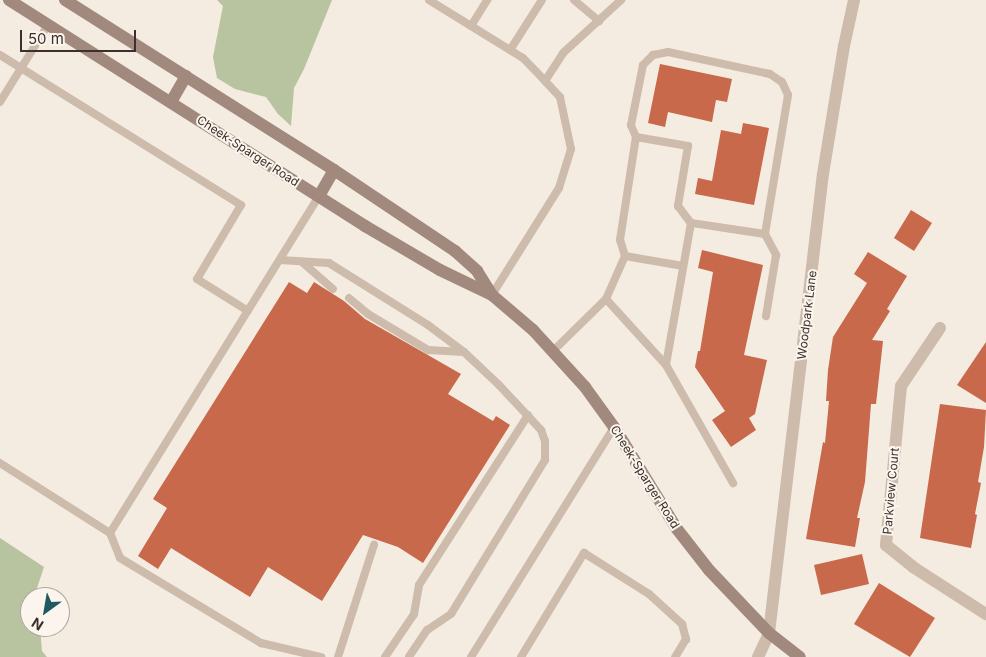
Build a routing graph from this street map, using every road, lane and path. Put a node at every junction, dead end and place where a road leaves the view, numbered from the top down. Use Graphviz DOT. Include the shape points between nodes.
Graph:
graph roads {
  1 [pos="9,0"];
  2 [pos="65,0"];
  3 [pos="429,0"];
  4 [pos="487,0"];
  5 [pos="542,0"];
  6 [pos="574,0"];
  7 [pos="621,0"];
  8 [pos="854,0"];
  9 [pos="599,21"];
  10 [pos="48,25"];
  11 [pos="471,26"];
  12 [pos="510,50"];
  13 [pos="0,55"];
  14 [pos="21,69"];
  15 [pos="186,76"];
  16 [pos="545,81"];
  17 [pos="0,102"];
  18 [pos="171,102"];
  19 [pos="636,137"];
  20 [pos="334,170"];
  21 [pos="319,196"];
  22 [pos="691,223"];
  23 [pos="765,234"];
  24 [pos="625,256"];
  25 [pos="280,260"];
  26 [pos="302,262"];
  27 [pos="683,266"];
  28 [pos="333,289"];
  29 [pos="492,294"];
  30 [pos="349,298"];
  31 [pos="606,299"];
  32 [pos="248,311"];
  33 [pos="766,316"];
  34 [pos="940,328"];
  35 [pos="552,351"];
  36 [pos="464,352"];
  37 [pos="666,365"];
  38 [pos="528,415"];
  39 [pos="614,427"];
  40 [pos="0,463"];
  41 [pos="733,483"];
  42 [pos="110,533"];
  43 [pos="374,545"];
  44 [pos="986,614"];
  45 [pos="769,632"];
  46 [pos="321,657"];
  47 [pos="338,657"];
  48 [pos="385,657"];
  49 [pos="409,657"];
  50 [pos="472,657"];
  51 [pos="521,657"];
  52 [pos="675,657"];
  53 [pos="758,657"];
  54 [pos="800,657"];
  1 -- 10 [label="main road, Cheek-Sparger Road"];
  2 -- 15 [label="main road, Cheek-Sparger Road"];
  3 -- 11 [label="lane"];
  4 -- 11 [label="lane"];
  5 -- 12 [label="lane"];
  6 -- 9 [label="lane"];
  7 -- 9 [label="lane"];
  8 -- 45 [label="street, Woodpark Lane" via="823,174"];
  9 -- 16 [label="lane" via="563,53"];
  10 -- 14 [label="lane"];
  10 -- 18 [label="main road, Cheek-Sparger Road"];
  11 -- 12 [label="lane"];
  12 -- 16 [label="lane" via="523,58"];
  13 -- 14 [label="lane"];
  14 -- 17 [label="lane"];
  14 -- 32 [label="lane" via="241,205 197,280"];
  15 -- 18 [label="main road"];
  15 -- 20 [label="main road, Cheek-Sparger Road"];
  16 -- 29 [label="lane" via="560,96 571,149 559,188"];
  18 -- 21 [label="main road, Cheek-Sparger Road"];
  19 -- 22 [label="lane" via="688,146 678,206"];
  19 -- 23 [label="lane" via="631,125 643,65 653,55 668,52 770,74 782,82 788,95"];
  19 -- 24 [label="lane" via="620,240"];
  20 -- 21 [label="main road"];
  20 -- 29 [label="main road, Cheek-Sparger Road" via="455,251 477,271"];
  21 -- 25 [label="lane"];
  21 -- 29 [label="main road, Cheek-Sparger Road" via="440,270"];
  22 -- 23 [label="lane"];
  22 -- 27 [label="lane"];
  23 -- 33 [label="lane" via="776,255"];
  24 -- 27 [label="lane"];
  24 -- 31 [label="lane"];
  25 -- 26 [label="lane"];
  25 -- 32 [label="lane"];
  26 -- 28 [label="lane"];
  26 -- 36 [label="lane" via="329,263 428,325"];
  27 -- 37 [label="lane"];
  29 -- 35 [label="main road, Cheek-Sparger Road"];
  30 -- 36 [label="lane" via="368,314 428,350"];
  31 -- 35 [label="lane"];
  31 -- 37 [label="lane"];
  32 -- 42 [label="lane"];
  34 -- 44 [label="street, Parkview Court" via="901,386 886,545 913,567"];
  35 -- 39 [label="main road, Cheek-Sparger Road" via="585,387"];
  36 -- 38 [label="lane"];
  37 -- 41 [label="lane"];
  38 -- 48 [label="lane" via="419,585 414,614"];
  38 -- 49 [label="lane" via="541,430 545,441 545,460 451,614 427,630"];
  39 -- 45 [label="main road, Cheek-Sparger Road" via="677,529 709,570"];
  39 -- 50 [label="lane"];
  40 -- 42 [label="lane"];
  42 -- 46 [label="lane" via="120,558 261,643"];
  43 -- 47 [label="lane"];
  45 -- 53 [label="street, Woodpark Lane"];
  45 -- 54 [label="main road, Cheek-Sparger Road"];
  51 -- 52 [label="lane" via="584,553 649,594 682,624 686,639"];
}
